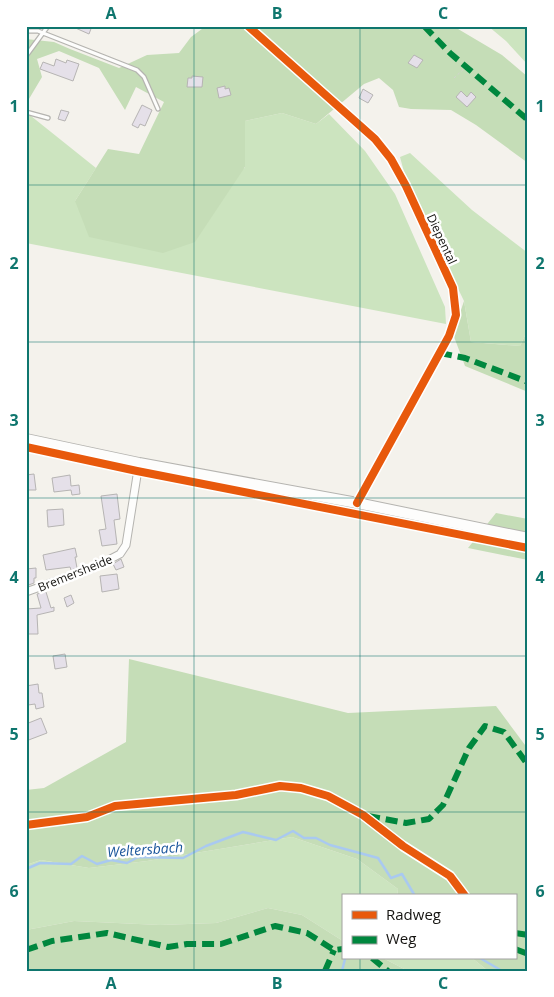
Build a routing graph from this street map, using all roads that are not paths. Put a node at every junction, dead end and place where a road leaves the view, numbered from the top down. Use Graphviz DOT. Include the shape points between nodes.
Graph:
graph roads {
  1 [pos="48,26"];
  2 [pos="248,26"];
  3 [pos="26,31"];
  4 [pos="42,33"];
  5 [pos="26,56"];
  6 [pos="158,109"];
  7 [pos="26,112"];
  8 [pos="48,118"];
  9 [pos="26,439"];
  10 [pos="139,463"];
  11 [pos="357,504"];
  12 [pos="528,538"];
  13 [pos="26,592"];
  1 -- 4 [label="lane"];
  2 -- 11 [label="street, Diepental" via="375,139 391,158 453,288 456,315 449,336"];
  3 -- 4 [label="lane"];
  4 -- 5 [label="lane"];
  4 -- 6 [label="lane" via="137,70 144,77"];
  7 -- 8 [label="lane"];
  9 -- 10 [label="main road"];
  10 -- 11 [label="main road"];
  10 -- 13 [label="street, Bremersheide" via="126,545 120,554 95,567"];
  11 -- 12 [label="main road"];
}
